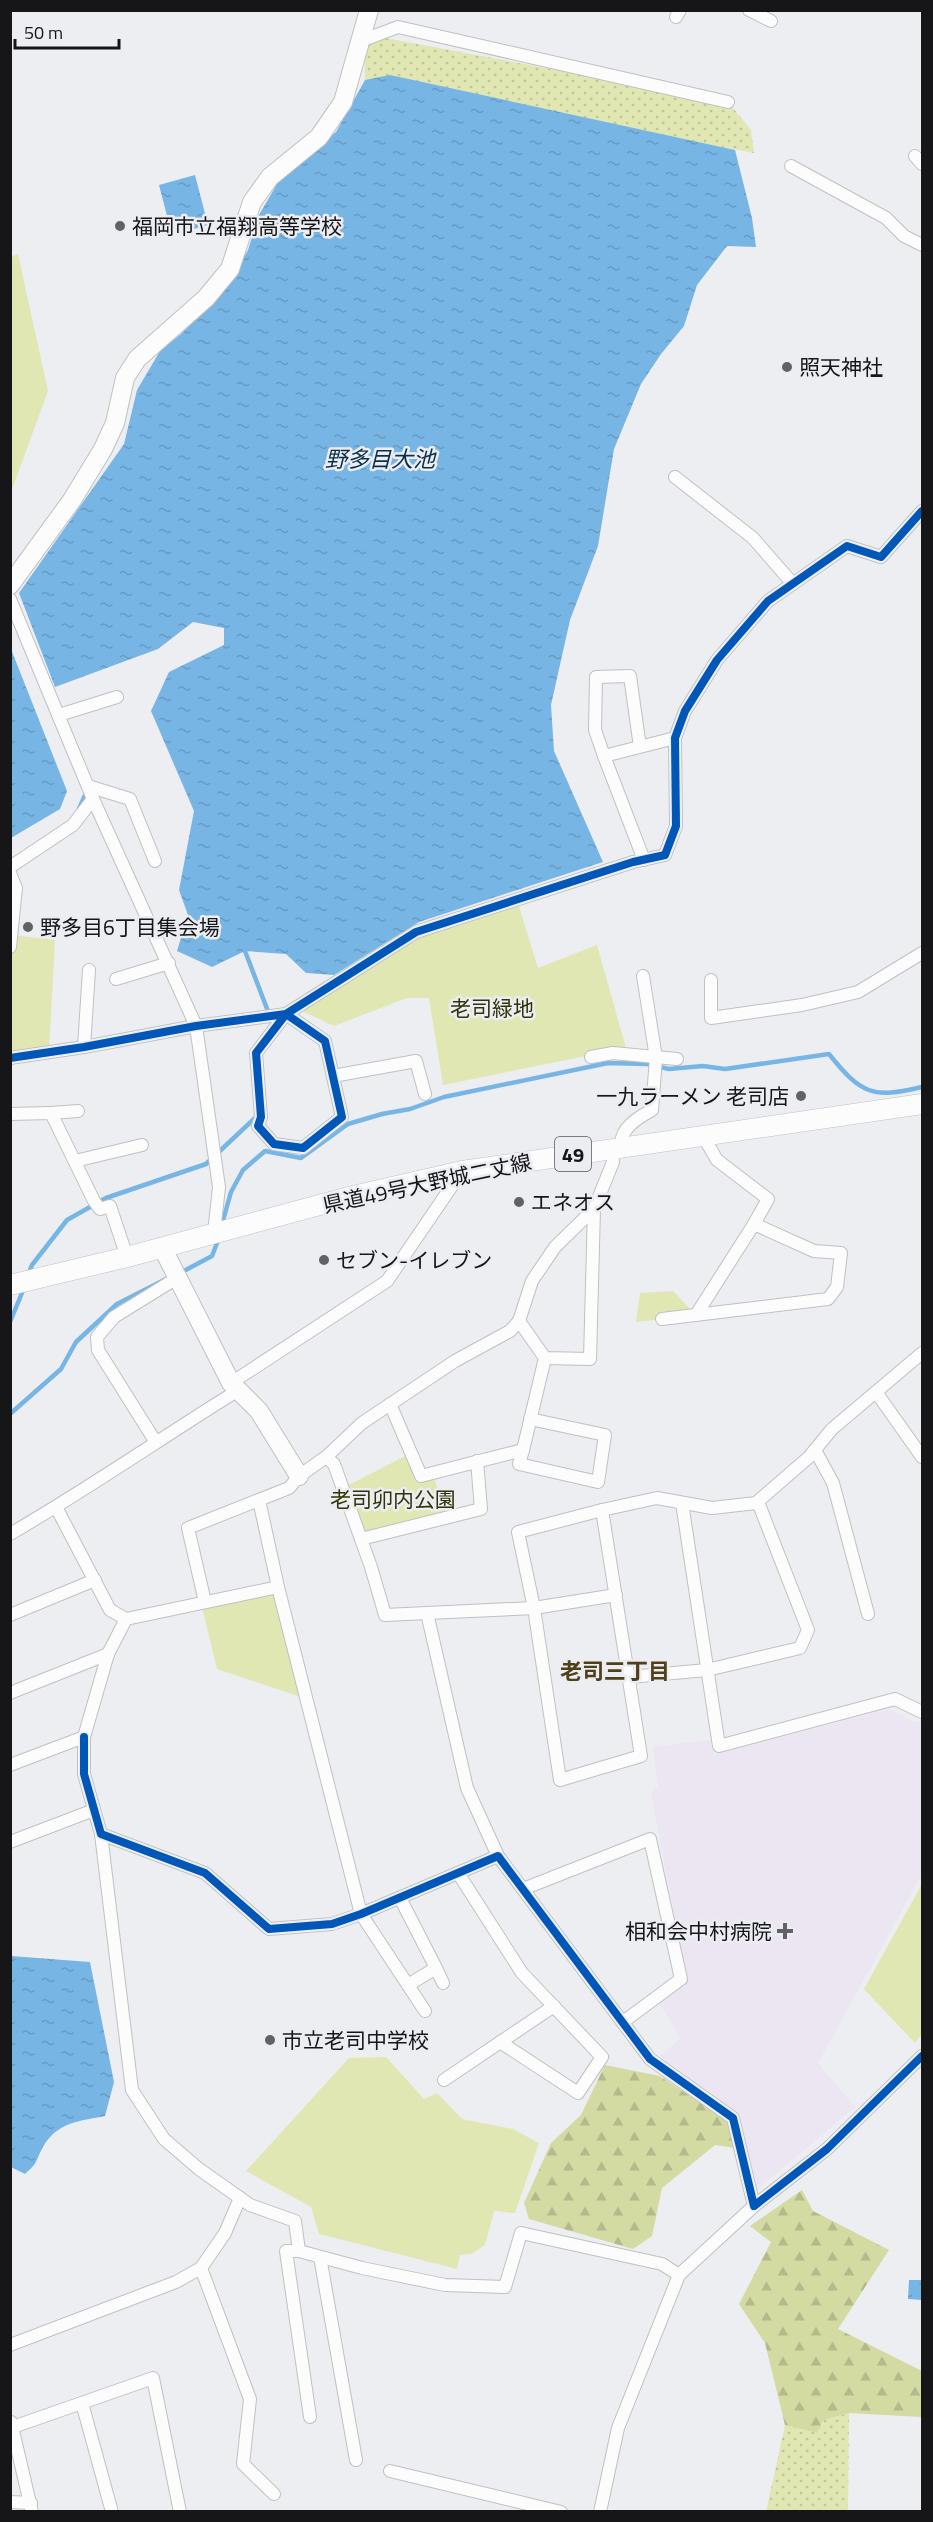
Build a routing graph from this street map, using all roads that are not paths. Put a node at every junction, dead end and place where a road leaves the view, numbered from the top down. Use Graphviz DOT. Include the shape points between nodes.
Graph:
graph roads {
  1 [pos="369,10"];
  2 [pos="749,10"];
  3 [pos="771,21"];
  4 [pos="364,34"];
  5 [pos="728,102"];
  6 [pos="791,166"];
  7 [pos="922,245"];
  8 [pos="675,477"];
  9 [pos="922,511"];
  10 [pos="793,584"];
  11 [pos="10,585"];
  12 [pos="10,599"];
  13 [pos="117,697"];
  14 [pos="59,715"];
  15 [pos="675,738"];
  16 [pos="640,747"];
  17 [pos="604,756"];
  18 [pos="88,786"];
  19 [pos="93,799"];
  20 [pos="644,860"];
  21 [pos="155,861"];
  22 [pos="10,867"];
  23 [pos="10,873"];
  24 [pos="10,947"];
  25 [pos="922,953"];
  26 [pos="169,963"];
  27 [pos="89,970"];
  28 [pos="643,976"];
  29 [pos="116,979"];
  30 [pos="711,980"];
  31 [pos="286,1014"];
  32 [pos="196,1026"];
  33 [pos="84,1047"];
  34 [pos="591,1057"];
  35 [pos="10,1058"];
  36 [pos="656,1058"];
  37 [pos="677,1059"];
  38 [pos="333,1076"];
  39 [pos="425,1094"];
  40 [pos="922,1104"];
  41 [pos="78,1111"];
  42 [pos="51,1113"];
  43 [pos="10,1114"];
  44 [pos="703,1136"];
  45 [pos="142,1145"];
  46 [pos="617,1147"];
  47 [pos="75,1161"];
  48 [pos="462,1171"];
  49 [pos="594,1209"];
  50 [pos="754,1224"];
  51 [pos="221,1231"];
  52 [pos="162,1247"];
  53 [pos="127,1257"];
  54 [pos="174,1273"];
  55 [pos="15,1283"];
  56 [pos="696,1315"];
  57 [pos="662,1319"];
  58 [pos="519,1321"];
  59 [pos="922,1353"];
  60 [pos="545,1358"];
  61 [pos="234,1387"];
  62 [pos="876,1392"];
  63 [pos="390,1404"];
  64 [pos="530,1419"];
  65 [pos="155,1441"];
  66 [pos="523,1450"];
  67 [pos="815,1450"];
  68 [pos="326,1457"];
  69 [pos="922,1457"];
  70 [pos="477,1461"];
  71 [pos="299,1476"];
  72 [pos="259,1500"];
  73 [pos="758,1502"];
  74 [pos="682,1503"];
  75 [pos="56,1507"];
  76 [pos="602,1510"];
  77 [pos="10,1534"];
  78 [pos="361,1539"];
  79 [pos="95,1580"];
  80 [pos="278,1587"];
  81 [pos="616,1595"];
  82 [pos="205,1602"];
  83 [pos="534,1608"];
  84 [pos="427,1613"];
  85 [pos="868,1614"];
  86 [pos="10,1615"];
  87 [pos="126,1619"];
  88 [pos="108,1654"];
  89 [pos="707,1670"];
  90 [pos="629,1677"];
  91 [pos="10,1693"];
  92 [pos="922,1712"];
  93 [pos="84,1737"];
  94 [pos="10,1765"];
  95 [pos="94,1809"];
  96 [pos="101,1834"];
  97 [pos="10,1842"];
  98 [pos="498,1856"];
  99 [pos="458,1873"];
  100 [pos="523,1889"];
  101 [pos="400,1898"];
  102 [pos="361,1914"];
  103 [pos="436,1968"];
  104 [pos="443,1983"];
  105 [pos="408,1985"];
  106 [pos="554,2006"];
  107 [pos="425,2010"];
  108 [pos="623,2022"];
  109 [pos="500,2042"];
  110 [pos="922,2056"];
  111 [pos="444,2080"];
  112 [pos="240,2198"];
  113 [pos="754,2205"];
  114 [pos="299,2251"];
  115 [pos="320,2257"];
  116 [pos="201,2268"];
  117 [pos="679,2276"];
  118 [pos="10,2345"];
  119 [pos="82,2403"];
  120 [pos="310,2417"];
  121 [pos="11,2426"];
  122 [pos="356,2460"];
  123 [pos="390,2471"];
  124 [pos="274,2494"];
  125 [pos="10,2502"];
  126 [pos="32,2507"];
  127 [pos="112,2511"];
  128 [pos="180,2511"];
  129 [pos="561,2511"];
  130 [pos="600,2511"];
  1 -- 4 [label="street"];
  2 -- 3 [label="street"];
  4 -- 5 [label="street" via="369,38 398,27"];
  4 -- 11 [label="street" via="343,102 319,137 270,177 252,202 230,269 206,298 137,359 125,378 115,423 103,448 72,500"];
  6 -- 7 [label="street" via="886,218 904,236"];
  8 -- 10 [label="street" via="753,538"];
  9 -- 10 [label="street" via="881,557 847,546"];
  10 -- 15 [label="street" via="768,602 717,660 685,711"];
  12 -- 14 [label="street"];
  13 -- 14 [label="street"];
  14 -- 18 [label="street"];
  15 -- 16 [label="street"];
  15 -- 20 [label="street" via="676,826 666,855"];
  16 -- 17 [label="street"];
  16 -- 17 [label="street" via="630,675 596,677 595,730"];
  17 -- 20 [label="street"];
  18 -- 19 [label="street"];
  18 -- 21 [label="street" via="130,800"];
  19 -- 22 [label="street" via="73,825"];
  19 -- 26 [label="street"];
  20 -- 31 [label="street" via="417,932"];
  23 -- 24 [label="street" via="16,888"];
  25 -- 30 [label="street" via="858,992 802,1005 711,1018"];
  26 -- 29 [label="street"];
  26 -- 32 [label="street"];
  27 -- 33 [label="street"];
  28 -- 36 [label="street"];
  31 -- 32 [label="street"];
  31 -- 38 [label="street" via="325,1041"];
  31 -- 38 [label="street" via="256,1053 261,1117 258,1126 274,1144 303,1148 342,1117"];
  32 -- 33 [label="street"];
  32 -- 51 [label="street" via="219,1187"];
  33 -- 35 [label="street"];
  34 -- 36 [label="street" via="613,1053"];
  36 -- 37 [label="street"];
  36 -- 46 [label="street" via="652,1110 625,1130"];
  38 -- 39 [label="street" via="416,1061"];
  40 -- 44 [label="main road, 県道49号大野城二丈線 / 49"];
  41 -- 42 [label="street"];
  42 -- 43 [label="street"];
  42 -- 47 [label="street"];
  44 -- 46 [label="main road, 県道49号大野城二丈線 / 49"];
  44 -- 50 [label="street" via="717,1160 768,1199"];
  45 -- 47 [label="street"];
  46 -- 48 [label="main road, 県道49号大野城二丈線 / 49"];
  46 -- 49 [label="street"];
  47 -- 53 [label="street" via="97,1205 110,1206"];
  48 -- 51 [label="main road, 県道49号大野城二丈線 / 49"];
  48 -- 61 [label="street" via="387,1281"];
  49 -- 58 [label="street" via="555,1247 532,1281"];
  49 -- 60 [label="street" via="590,1359"];
  50 -- 56 [label="street"];
  50 -- 56 [label="street" via="814,1251 841,1253 837,1287 828,1299"];
  51 -- 52 [label="main road, 県道49号大野城二丈線 / 49"];
  52 -- 53 [label="main road, 県道49号大野城二丈線 / 49"];
  52 -- 54 [label="street"];
  53 -- 55 [label="main road, 県道49号大野城二丈線 / 49"];
  54 -- 61 [label="street"];
  54 -- 65 [label="street" via="114,1317 97,1337 98,1350"];
  56 -- 57 [label="street"];
  58 -- 60 [label="street"];
  58 -- 63 [label="street" via="510,1331"];
  59 -- 62 [label="street"];
  60 -- 64 [label="street"];
  61 -- 65 [label="street"];
  61 -- 71 [label="street" via="259,1412"];
  62 -- 67 [label="street" via="832,1429"];
  62 -- 69 [label="street"];
  63 -- 68 [label="street" via="362,1423"];
  63 -- 70 [label="street" via="421,1476"];
  64 -- 66 [label="street"];
  64 -- 66 [label="street" via="605,1435 598,1482 519,1464"];
  65 -- 75 [label="street"];
  66 -- 70 [label="street"];
  67 -- 73 [label="street"];
  67 -- 85 [label="street" via="833,1483"];
  68 -- 71 [label="street"];
  68 -- 78 [label="street" via="334,1464"];
  70 -- 78 [label="street" via="481,1509"];
  71 -- 72 [label="street" via="289,1488"];
  72 -- 80 [label="street"];
  72 -- 82 [label="street" via="188,1528"];
  73 -- 74 [label="street" via="711,1508"];
  73 -- 89 [label="street" via="808,1630 800,1648"];
  74 -- 76 [label="street" via="657,1498"];
  74 -- 89 [label="street"];
  75 -- 77 [label="street"];
  75 -- 79 [label="street"];
  76 -- 81 [label="street"];
  76 -- 83 [label="street" via="518,1532"];
  78 -- 84 [label="street" via="384,1615"];
  79 -- 86 [label="street"];
  79 -- 87 [label="street" via="110,1610"];
  80 -- 82 [label="street"];
  80 -- 102 [label="street"];
  81 -- 83 [label="street"];
  81 -- 90 [label="street"];
  82 -- 87 [label="street"];
  83 -- 84 [label="street"];
  83 -- 90 [label="street" via="560,1780 641,1756"];
  84 -- 98 [label="street" via="466,1788"];
  87 -- 88 [label="street"];
  88 -- 91 [label="street"];
  88 -- 93 [label="street"];
  89 -- 90 [label="street"];
  89 -- 92 [label="street" via="719,1746 895,1699"];
  93 -- 94 [label="street"];
  93 -- 95 [label="street" via="84,1774"];
  95 -- 96 [label="street"];
  95 -- 97 [label="street"];
  96 -- 102 [label="street" via="205,1874 269,1929 332,1924"];
  96 -- 112 [label="street" via="132,2090 164,2139"];
  98 -- 99 [label="street"];
  98 -- 100 [label="street"];
  99 -- 101 [label="street"];
  99 -- 106 [label="street" via="522,1973"];
  100 -- 108 [label="street"];
  100 -- 108 [label="street" via="650,1839 681,1979"];
  101 -- 102 [label="street"];
  101 -- 103 [label="street"];
  102 -- 105 [label="street"];
  103 -- 104 [label="street"];
  103 -- 105 [label="street"];
  105 -- 107 [label="street"];
  106 -- 109 [label="street"];
  106 -- 109 [label="street" via="602,2057 578,2093"];
  108 -- 113 [label="street" via="650,2059 733,2118"];
  109 -- 111 [label="street"];
  110 -- 113 [label="street" via="827,2149"];
  112 -- 114 [label="street" via="295,2221"];
  112 -- 116 [label="street" via="225,2233"];
  113 -- 117 [label="street"];
  114 -- 115 [label="street"];
  114 -- 120 [label="street" via="286,2251"];
  115 -- 117 [label="street" via="445,2285 505,2287 521,2233 662,2264"];
  115 -- 122 [label="street"];
  116 -- 118 [label="street" via="176,2282"];
  116 -- 124 [label="street" via="250,2399 243,2464"];
  117 -- 130 [label="street" via="618,2428"];
  119 -- 121 [label="street"];
  119 -- 127 [label="street"];
  119 -- 128 [label="street" via="153,2378"];
  121 -- 126 [label="street"];
  123 -- 129 [label="street"];
  125 -- 126 [label="street"];
}
